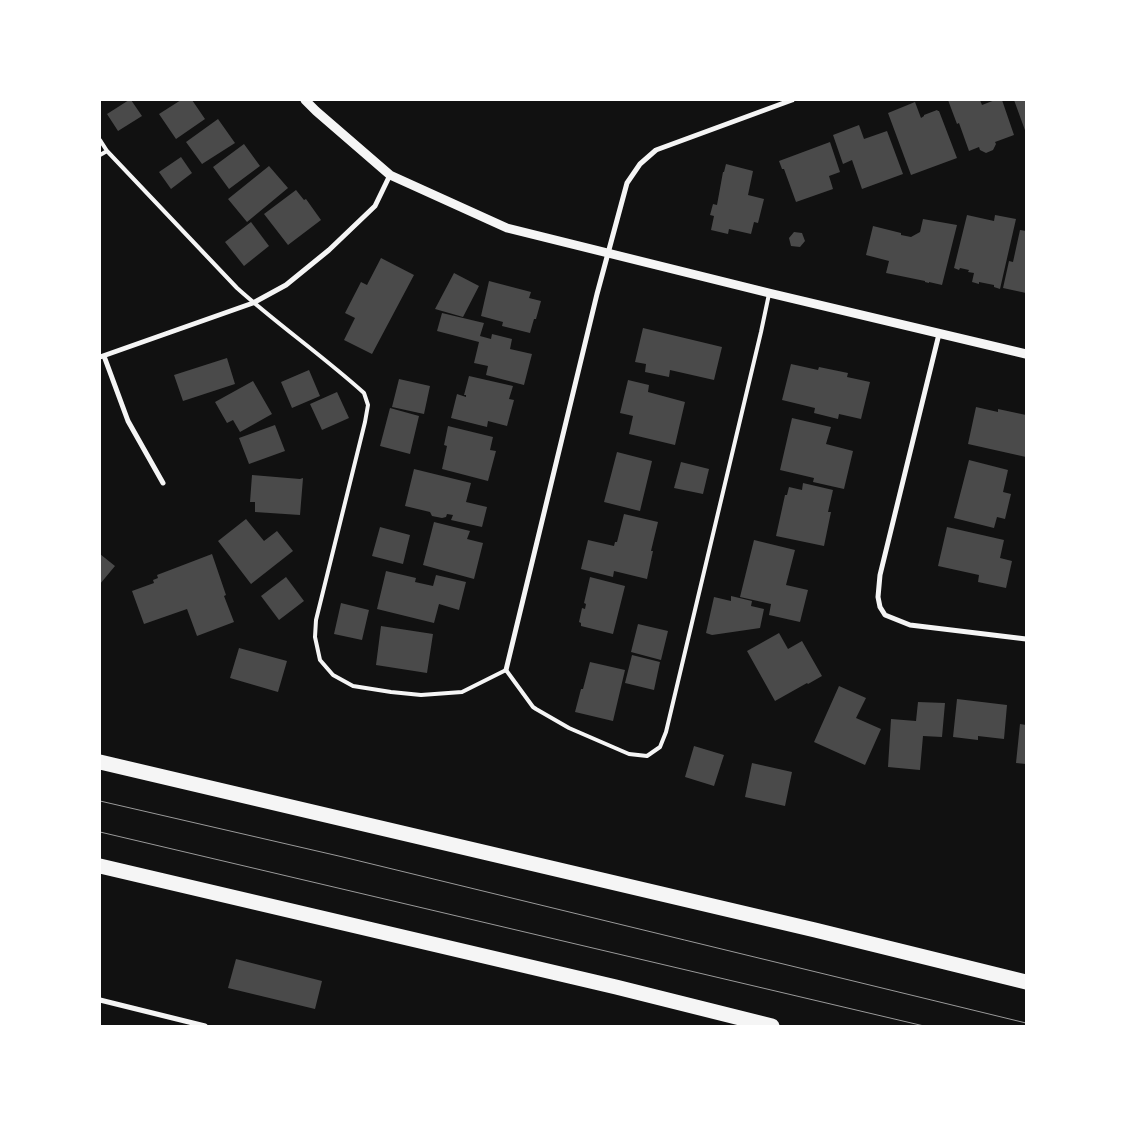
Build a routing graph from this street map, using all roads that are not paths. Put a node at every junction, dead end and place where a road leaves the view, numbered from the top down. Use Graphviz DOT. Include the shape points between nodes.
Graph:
graph roads {
  1 [pos="305,100"];
  2 [pos="792,100"];
  3 [pos="100,140"];
  4 [pos="107,151"];
  5 [pos="100,154"];
  6 [pos="390,176"];
  7 [pos="607,252"];
  8 [pos="769,293"];
  9 [pos="253,302"];
  10 [pos="940,334"];
  11 [pos="1026,354"];
  12 [pos="102,356"];
  13 [pos="163,483"];
  14 [pos="1026,639"];
  15 [pos="506,670"];
  16 [pos="100,762"];
  17 [pos="100,866"];
  18 [pos="1026,982"];
  19 [pos="100,1000"];
  20 [pos="205,1026"];
  21 [pos="772,1026"];
  1 -- 6 [label="street"];
  2 -- 7 [label="street" via="656,150 640,164 627,183"];
  3 -- 4 [label="lane"];
  4 -- 5 [label="lane"];
  4 -- 9 [label="lane"];
  6 -- 7 [label="street" via="506,228"];
  6 -- 9 [label="street" via="375,206 329,250 286,285"];
  7 -- 8 [label="street"];
  7 -- 15 [label="street"];
  8 -- 10 [label="street"];
  8 -- 15 [label="lane" via="666,732 660,746 647,756 629,754 569,728 533,707"];
  9 -- 12 [label="street"];
  9 -- 15 [label="lane" via="352,382 364,393 368,405 316,620 315,637 320,660 333,675 353,686 421,695 462,692"];
  10 -- 11 [label="street"];
  10 -- 14 [label="street" via="880,575 880,607 885,615 910,625"];
  12 -- 13 [label="street" via="128,421"];
  16 -- 18 [label="highway"];
  17 -- 21 [label="highway"];
  19 -- 20 [label="street"];
}
